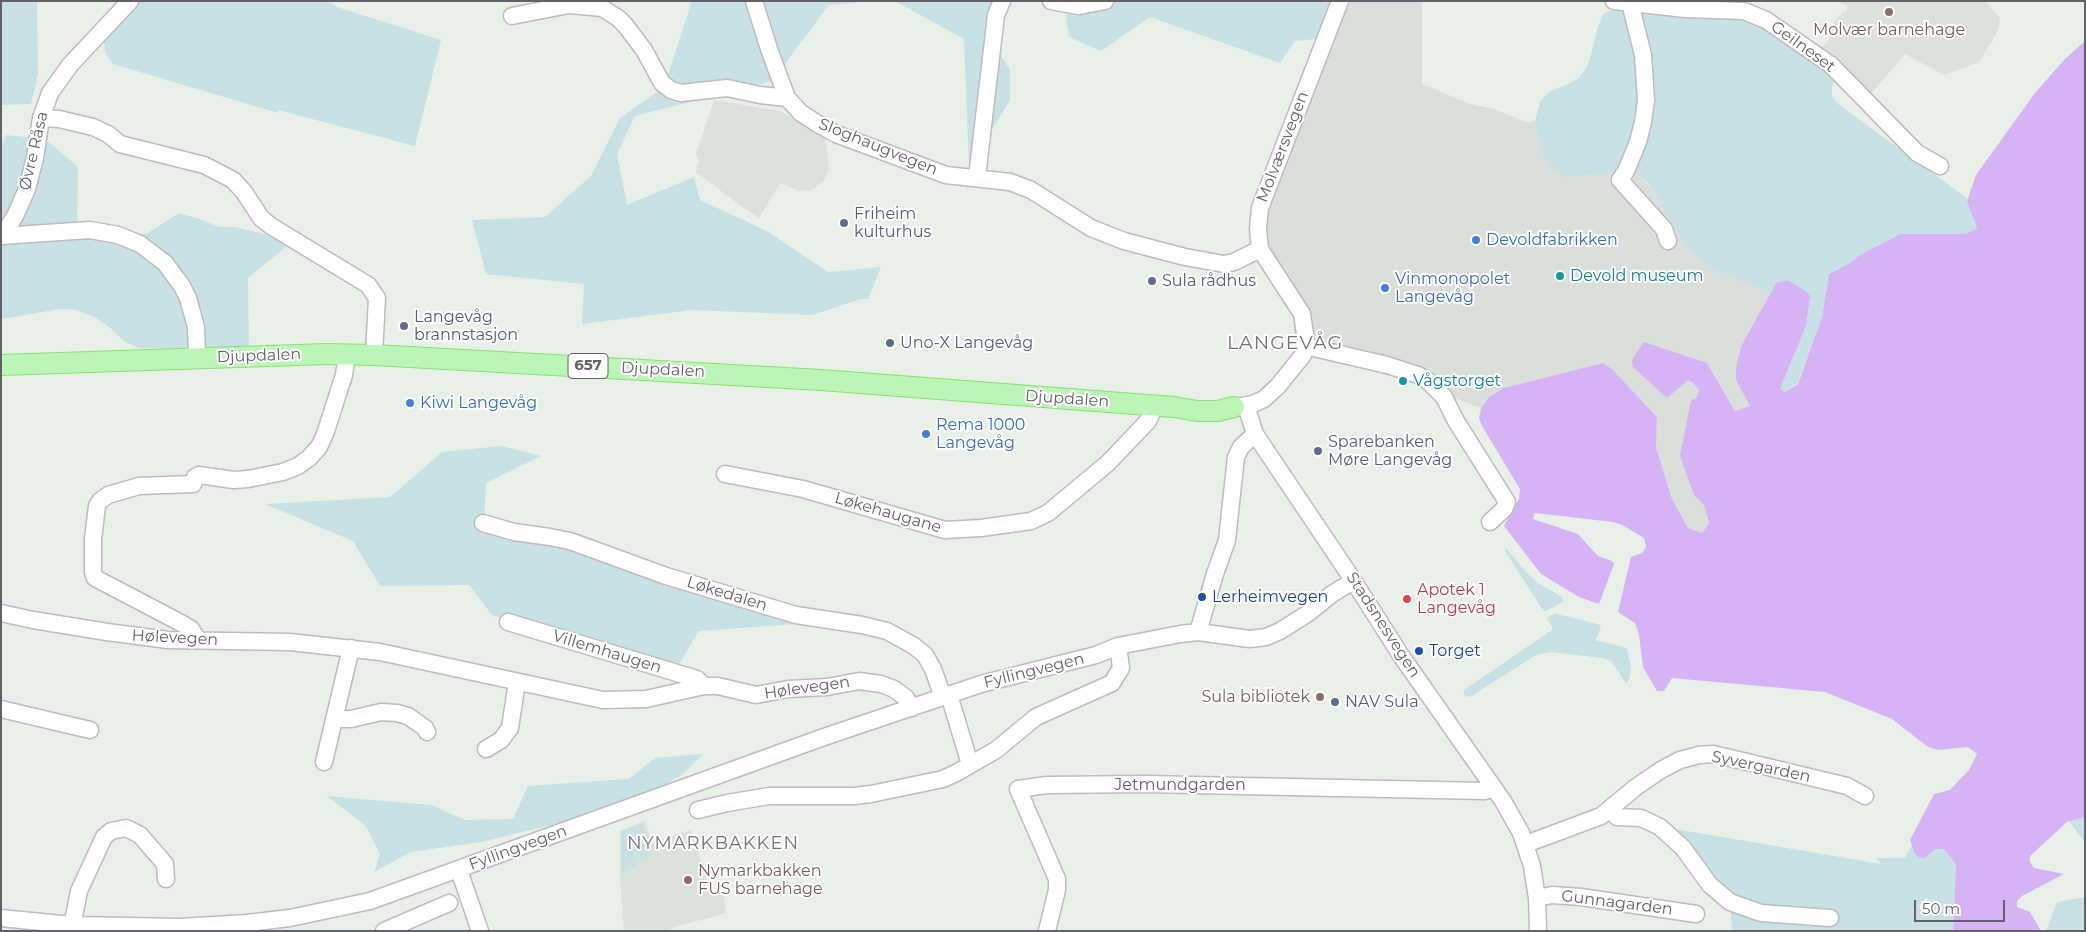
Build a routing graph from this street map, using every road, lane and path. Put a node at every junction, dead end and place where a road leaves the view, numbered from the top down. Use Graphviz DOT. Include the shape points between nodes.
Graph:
graph roads {
  1 [pos="130,1"];
  2 [pos="754,1"];
  3 [pos="1002,1"];
  4 [pos="1051,1"];
  5 [pos="1105,1"];
  6 [pos="1340,1"];
  7 [pos="1622,2"];
  8 [pos="512,16"];
  9 [pos="787,98"];
  10 [pos="41,118"];
  11 [pos="1940,166"];
  12 [pos="977,178"];
  13 [pos="2,236"];
  14 [pos="1668,241"];
  15 [pos="1260,249"];
  16 [pos="1305,346"];
  17 [pos="347,354"];
  18 [pos="374,355"];
  19 [pos="197,358"];
  20 [pos="1,365"];
  21 [pos="1164,407"];
  22 [pos="1240,407"];
  23 [pos="1255,434"];
  24 [pos="725,474"];
  25 [pos="1490,522"];
  26 [pos="482,523"];
  27 [pos="1353,581"];
  28 [pos="1,613"];
  29 [pos="508,622"];
  30 [pos="1198,632"];
  31 [pos="198,640"];
  32 [pos="1118,646"];
  33 [pos="351,648"];
  34 [pos="517,682"];
  35 [pos="704,686"];
  36 [pos="946,696"];
  37 [pos="912,708"];
  38 [pos="1,709"];
  39 [pos="334,719"];
  40 [pos="90,730"];
  41 [pos="427,732"];
  42 [pos="486,748"];
  43 [pos="324,762"];
  44 [pos="970,764"];
  45 [pos="1493,789"];
  46 [pos="1865,796"];
  47 [pos="698,810"];
  48 [pos="1610,810"];
  49 [pos="1526,844"];
  50 [pos="459,870"];
  51 [pos="166,879"];
  52 [pos="1537,898"];
  53 [pos="449,904"];
  54 [pos="1696,914"];
  55 [pos="1,918"];
  56 [pos="1830,918"];
  57 [pos="72,928"];
  58 [pos="384,931"];
  59 [pos="480,931"];
  60 [pos="1047,931"];
  61 [pos="1538,931"];
  1 -- 10 [label="street, Øvre Råsa" via="60,78 45,103"];
  2 -- 9 [label="street, Sloghaugvegen"];
  3 -- 12 [label="street" via="996,16"];
  4 -- 5 [label="street" via="1079,6"];
  6 -- 15 [label="street, Molværsvegen" via="1260,208"];
  7 -- 11 [label="street, Geilneset" via="1744,11 1766,20 1831,65 1917,153"];
  7 -- 14 [label="street" via="1643,55 1646,100 1638,142 1620,180 1664,230"];
  8 -- 9 [label="street" via="569,5 602,8 625,26 644,50 662,83 671,90 727,88"];
  9 -- 12 [label="street, Sloghaugvegen" via="801,112 836,134 946,175"];
  10 -- 13 [label="street, Øvre Råsa" via="26,189"];
  10 -- 18 [label="street" via="93,127 120,144 204,165 233,180 261,218 271,226 368,285 376,298"];
  12 -- 15 [label="street, Sloghaugvegen" via="1010,182 1031,190 1103,234 1185,257 1224,264"];
  13 -- 19 [label="street" via="90,230 118,235 140,244 165,263 182,286 196,327"];
  15 -- 16 [label="street, Molværsvegen" via="1302,314"];
  16 -- 22 [label="street" via="1303,355 1278,386 1264,398"];
  16 -- 25 [label="street" via="1387,365 1428,381 1444,397 1507,502"];
  17 -- 18 [label="main road, Djupdalen / 657"];
  17 -- 19 [label="main road, Djupdalen / 657"];
  17 -- 31 [label="street" via="344,375 325,434 309,458 298,466 248,479 199,475 194,477 193,484 138,486 108,495 97,506 93,539 95,578 191,629"];
  18 -- 21 [label="main road, Djupdalen / 657" via="821,380"];
  19 -- 20 [label="main road, Djupdalen / 657"];
  21 -- 22 [label="main road, Djupdalen / 657" via="1218,403"];
  21 -- 24 [label="street, Løkehaugane" via="1108,463 1048,514 1031,521 945,530 803,489"];
  22 -- 23 [label="street, Stadsnesvegen"];
  23 -- 27 [label="street, Stadsnesvegen"];
  23 -- 30 [label="street" via="1241,447 1236,457 1227,540"];
  26 -- 36 [label="street, Løkedalen" via="570,542 666,576 796,615 887,631 925,655"];
  27 -- 30 [label="street, Fyllingvegen" via="1307,614 1266,637 1250,639"];
  27 -- 45 [label="street, Stadsnesvegen"];
  28 -- 31 [label="street, Hølevegen" via="107,632 168,640"];
  29 -- 35 [label="street, Villemhaugen" via="697,679"];
  30 -- 32 [label="street, Fyllingvegen"];
  31 -- 33 [label="street, Hølevegen" via="290,642"];
  32 -- 36 [label="street, Fyllingvegen" via="1096,655"];
  32 -- 44 [label="street" via="1121,668 1112,683 1036,717 996,750"];
  33 -- 34 [label="street, Hølevegen" via="421,659"];
  33 -- 39 [label="street"];
  34 -- 35 [label="street, Hølevegen" via="589,698 620,701 646,699"];
  34 -- 42 [label="street" via="510,728 500,740"];
  35 -- 37 [label="street, Hølevegen" via="756,695 869,682 894,689 906,698"];
  36 -- 37 [label="street, Fyllingvegen"];
  36 -- 44 [label="street"];
  37 -- 50 [label="street, Fyllingvegen"];
  38 -- 40 [label="street"];
  39 -- 41 [label="street" via="397,713 408,716"];
  39 -- 43 [label="street"];
  44 -- 47 [label="street" via="943,779 871,794 769,796"];
  45 -- 49 [label="street, Stadsnesvegen"];
  45 -- 60 [label="street, Jetmundgarden" via="1447,791 1146,784 1047,785 1018,789 1057,879"];
  46 -- 48 [label="street, Syvergarden" via="1848,786 1713,754 1680,760 1661,770"];
  48 -- 49 [label="street, Syvergarden" via="1602,816"];
  48 -- 56 [label="street" via="1617,817 1641,818 1660,827 1683,848 1710,885 1730,902 1761,913"];
  49 -- 52 [label="street, Stadsnesvegen"];
  50 -- 57 [label="street, Fyllingvegen" via="370,901 290,918 180,927"];
  50 -- 59 [label="street"];
  51 -- 57 [label="street" via="165,864 140,835 126,828 111,831 104,837 79,891"];
  52 -- 54 [label="street, Gunnagarden" via="1552,895 1580,897"];
  52 -- 61 [label="street, Stadsnesvegen"];
  53 -- 58 [label="street"];
  55 -- 57 [label="street, Fyllingvegen"];
}
